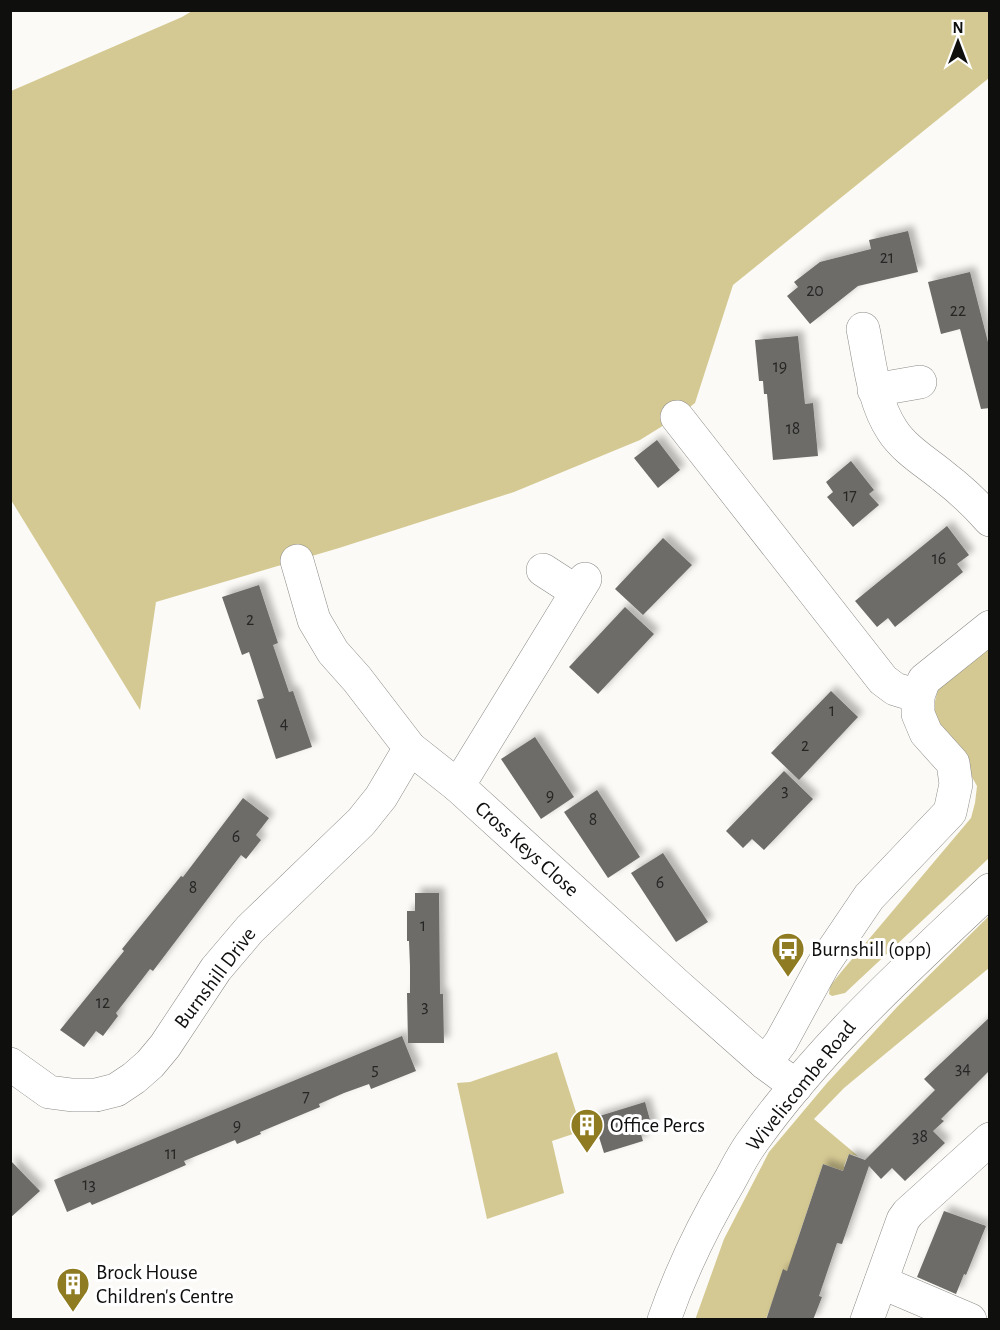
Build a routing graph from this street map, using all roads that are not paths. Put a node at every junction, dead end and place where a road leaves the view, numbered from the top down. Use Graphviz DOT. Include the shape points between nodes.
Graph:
graph roads {
  1 [pos="864,329"];
  2 [pos="920,382"];
  3 [pos="874,390"];
  4 [pos="677,417"];
  5 [pos="990,520"];
  6 [pos="297,561"];
  7 [pos="543,570"];
  8 [pos="990,627"];
  9 [pos="918,696"];
  10 [pos="410,748"];
  11 [pos="458,786"];
  12 [pos="990,890"];
  13 [pos="765,1063"];
  14 [pos="10,1064"];
  15 [pos="796,1086"];
  16 [pos="990,1138"];
  17 [pos="881,1282"];
  18 [pos="664,1320"];
  19 [pos="867,1320"];
  20 [pos="970,1320"];
  1 -- 3 [label="street"];
  2 -- 3 [label="street"];
  3 -- 5 [label="street" via="892,431"];
  4 -- 9 [label="street" via="883,680 895,689"];
  6 -- 10 [label="street" via="314,620 333,652"];
  7 -- 11 [label="street, Cross Keys Close" via="581,586"];
  8 -- 9 [label="street" via="924,680"];
  9 -- 13 [label="street" via="918,714 926,733 952,763 956,784 950,812 869,897"];
  10 -- 11 [label="street"];
  10 -- 14 [label="street, Burnshill Drive" via="361,822 250,929 216,969 165,1046 134,1078 117,1090 72,1095 49,1092"];
  11 -- 13 [label="street, Cross Keys Close"];
  12 -- 15 [label="street, Wiveliscombe Road" via="852,1022"];
  13 -- 15 [label="street, Cross Keys Close"];
  15 -- 18 [label="street, Wiveliscombe Road" via="752,1142 713,1209"];
  16 -- 17 [label="street" via="908,1213"];
  17 -- 19 [label="street"];
  17 -- 20 [label="street"];
}
